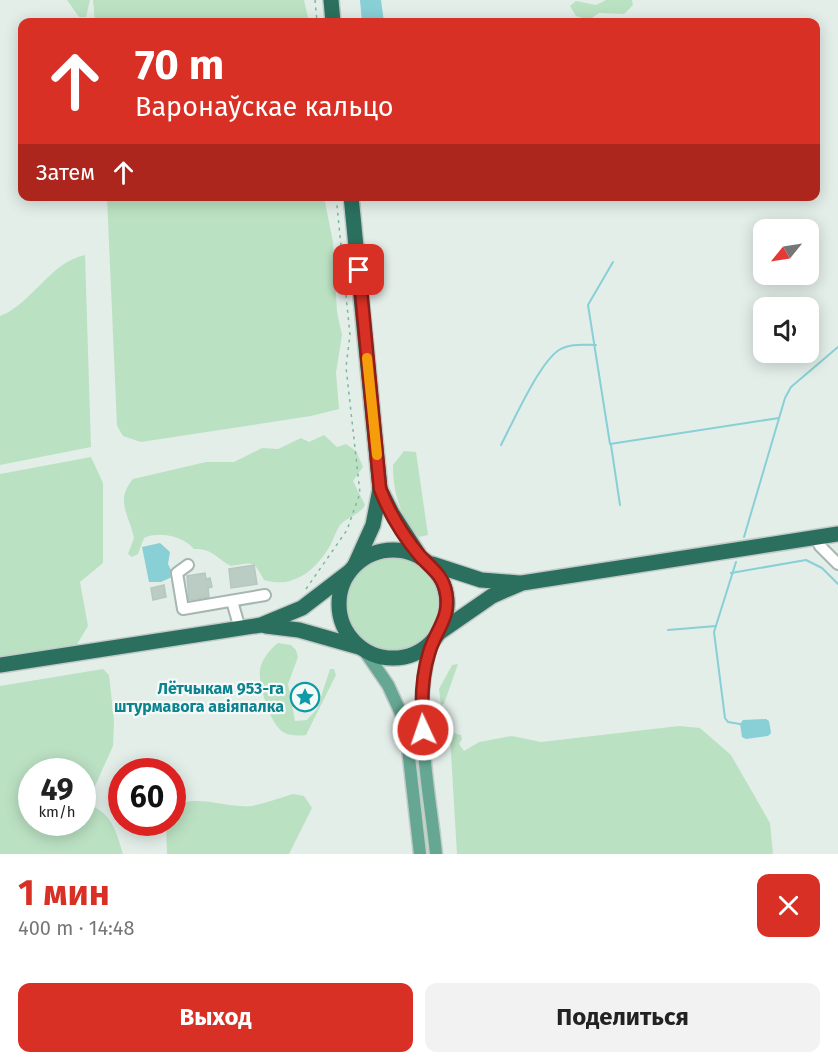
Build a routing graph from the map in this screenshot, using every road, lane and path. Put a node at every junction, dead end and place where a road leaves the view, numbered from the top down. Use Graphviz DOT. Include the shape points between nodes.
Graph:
graph roads {
  1 [pos="315,0"];
  2 [pos="331,0"];
  3 [pos="317,18"];
  4 [pos="333,18"];
  5 [pos="337,201"];
  6 [pos="351,201"];
  7 [pos="380,489"];
  8 [pos="838,534"];
  9 [pos="816,538"];
  10 [pos="425,560"];
  11 [pos="838,564"];
  12 [pos="188,565"];
  13 [pos="352,568"];
  14 [pos="522,584"];
  15 [pos="265,595"];
  16 [pos="232,601"];
  17 [pos="307,605"];
  18 [pos="261,625"];
  19 [pos="240,629"];
  20 [pos="436,637"];
  21 [pos="362,648"];
  22 [pos="0,665"];
  23 [pos="420,854"];
  24 [pos="436,854"];
  1 -- 3 [label="path"];
  2 -- 4 [label="highway"];
  5 -- 17 [label="path" via="350,334 346,367 360,493 347,530 306,586"];
  6 -- 7 [label="highway"];
  7 -- 10 [label="highway"];
  7 -- 13 [label="highway" via="373,525"];
  8 -- 9 [label="highway"];
  9 -- 11 [label="lane"];
  9 -- 14 [label="highway"];
  10 -- 13 [label="highway" via="411,552 388,550 366,556"];
  10 -- 14 [label="highway" via="481,580"];
  10 -- 20 [label="highway" via="437,571 446,592 446,617"];
  12 -- 16 [label="lane" via="177,573 183,609"];
  13 -- 17 [label="highway"];
  13 -- 21 [label="highway" via="339,594 339,613 345,630"];
  14 -- 20 [label="highway" via="492,596"];
  15 -- 16 [label="lane"];
  16 -- 19 [label="lane"];
  17 -- 18 [label="highway"];
  18 -- 19 [label="highway"];
  18 -- 21 [label="highway" via="299,630"];
  19 -- 22 [label="highway"];
  20 -- 21 [label="highway" via="404,657 389,658"];
  20 -- 24 [label="main road" via="425,672 421,710"];
  21 -- 23 [label="main road" via="388,685 405,722"];
}
